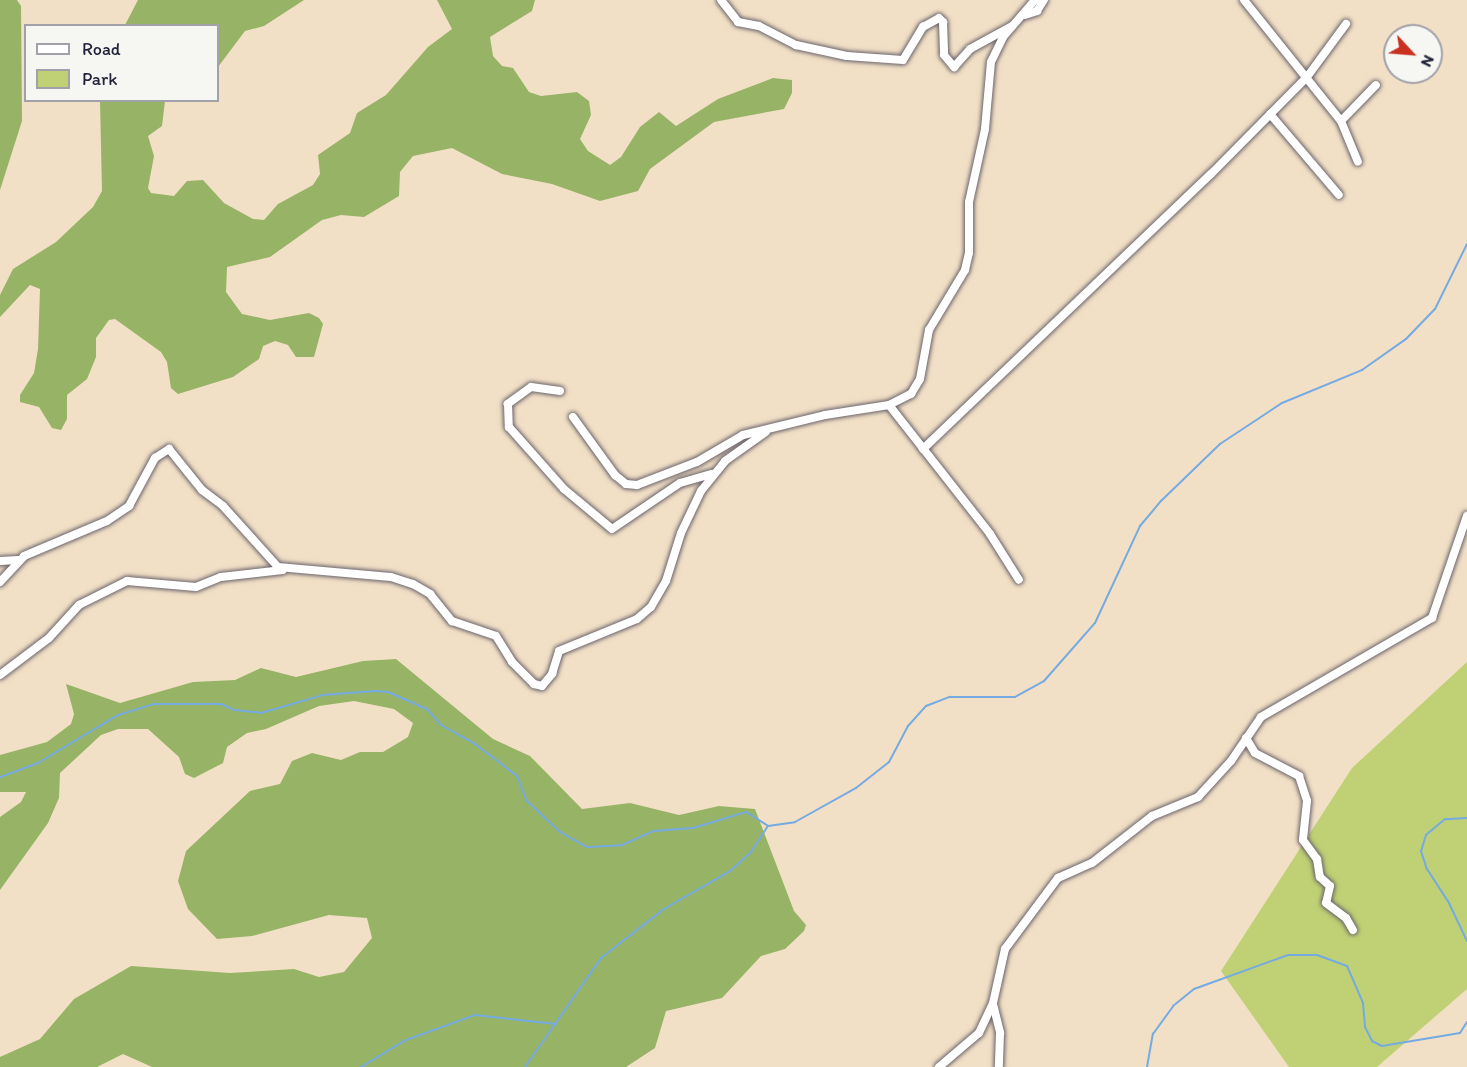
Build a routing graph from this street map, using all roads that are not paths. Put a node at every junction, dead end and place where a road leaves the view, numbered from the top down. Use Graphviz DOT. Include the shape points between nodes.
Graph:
graph roads {
  1 [pos="721,0"];
  2 [pos="1035,0"];
  3 [pos="1044,0"];
  4 [pos="1244,0"];
  5 [pos="1025,15"];
  6 [pos="1016,24"];
  7 [pos="1346,24"];
  8 [pos="1307,77"];
  9 [pos="1376,85"];
  10 [pos="1270,114"];
  11 [pos="1341,121"];
  12 [pos="1358,162"];
  13 [pos="1339,195"];
  14 [pos="560,392"];
  15 [pos="889,405"];
  16 [pos="573,417"];
  17 [pos="766,432"];
  18 [pos="923,449"];
  19 [pos="712,474"];
  20 [pos="1467,516"];
  21 [pos="18,560"];
  22 [pos="0,561"];
  23 [pos="283,570"];
  24 [pos="1019,580"];
  25 [pos="0,582"];
  26 [pos="0,675"];
  27 [pos="1246,738"];
  28 [pos="1353,930"];
  29 [pos="993,1003"];
  30 [pos="939,1067"];
  31 [pos="999,1067"];
  1 -- 6 [label="street" via="738,21 759,26 796,45 847,56 903,60 923,27 939,18 943,22 944,55 954,67 970,50"];
  2 -- 5 [label="street"];
  3 -- 5 [label="street" via="1038,10"];
  4 -- 8 [label="street"];
  5 -- 6 [label="street"];
  6 -- 15 [label="street" via="1003,38 991,62 985,129 969,202 965,270 930,330 918,384 911,394"];
  7 -- 8 [label="street"];
  8 -- 10 [label="street"];
  8 -- 11 [label="street"];
  9 -- 11 [label="street"];
  10 -- 13 [label="street"];
  10 -- 18 [label="street" via="1084,298"];
  11 -- 12 [label="street"];
  14 -- 19 [label="street" via="531,387 508,404 509,426 564,489 612,529 680,483"];
  15 -- 17 [label="street" via="818,416"];
  15 -- 18 [label="street"];
  16 -- 17 [label="street" via="605,464 632,485 697,462 743,435"];
  17 -- 19 [label="street"];
  18 -- 24 [label="street" via="990,534"];
  19 -- 23 [label="street" via="684,525 666,581 651,607 637,619 559,651 552,674 542,686 534,684 512,662 496,636 452,621 430,594 413,584 391,577"];
  20 -- 27 [label="street" via="1432,618 1261,717"];
  21 -- 22 [label="street"];
  21 -- 23 [label="street" via="123,511 134,500 155,458 169,449 202,490"];
  21 -- 25 [label="street"];
  23 -- 26 [label="street" via="221,577 196,587 126,581 79,605 49,638"];
  27 -- 28 [label="street" via="1255,753 1299,776 1308,810 1303,840 1317,859 1320,877 1330,886 1326,903 1346,918"];
  27 -- 29 [label="street" via="1198,797 1152,816 1092,863 1067,872 1051,885 1005,949"];
  29 -- 30 [label="street" via="979,1033"];
  29 -- 31 [label="street" via="1000,1033"];
}
